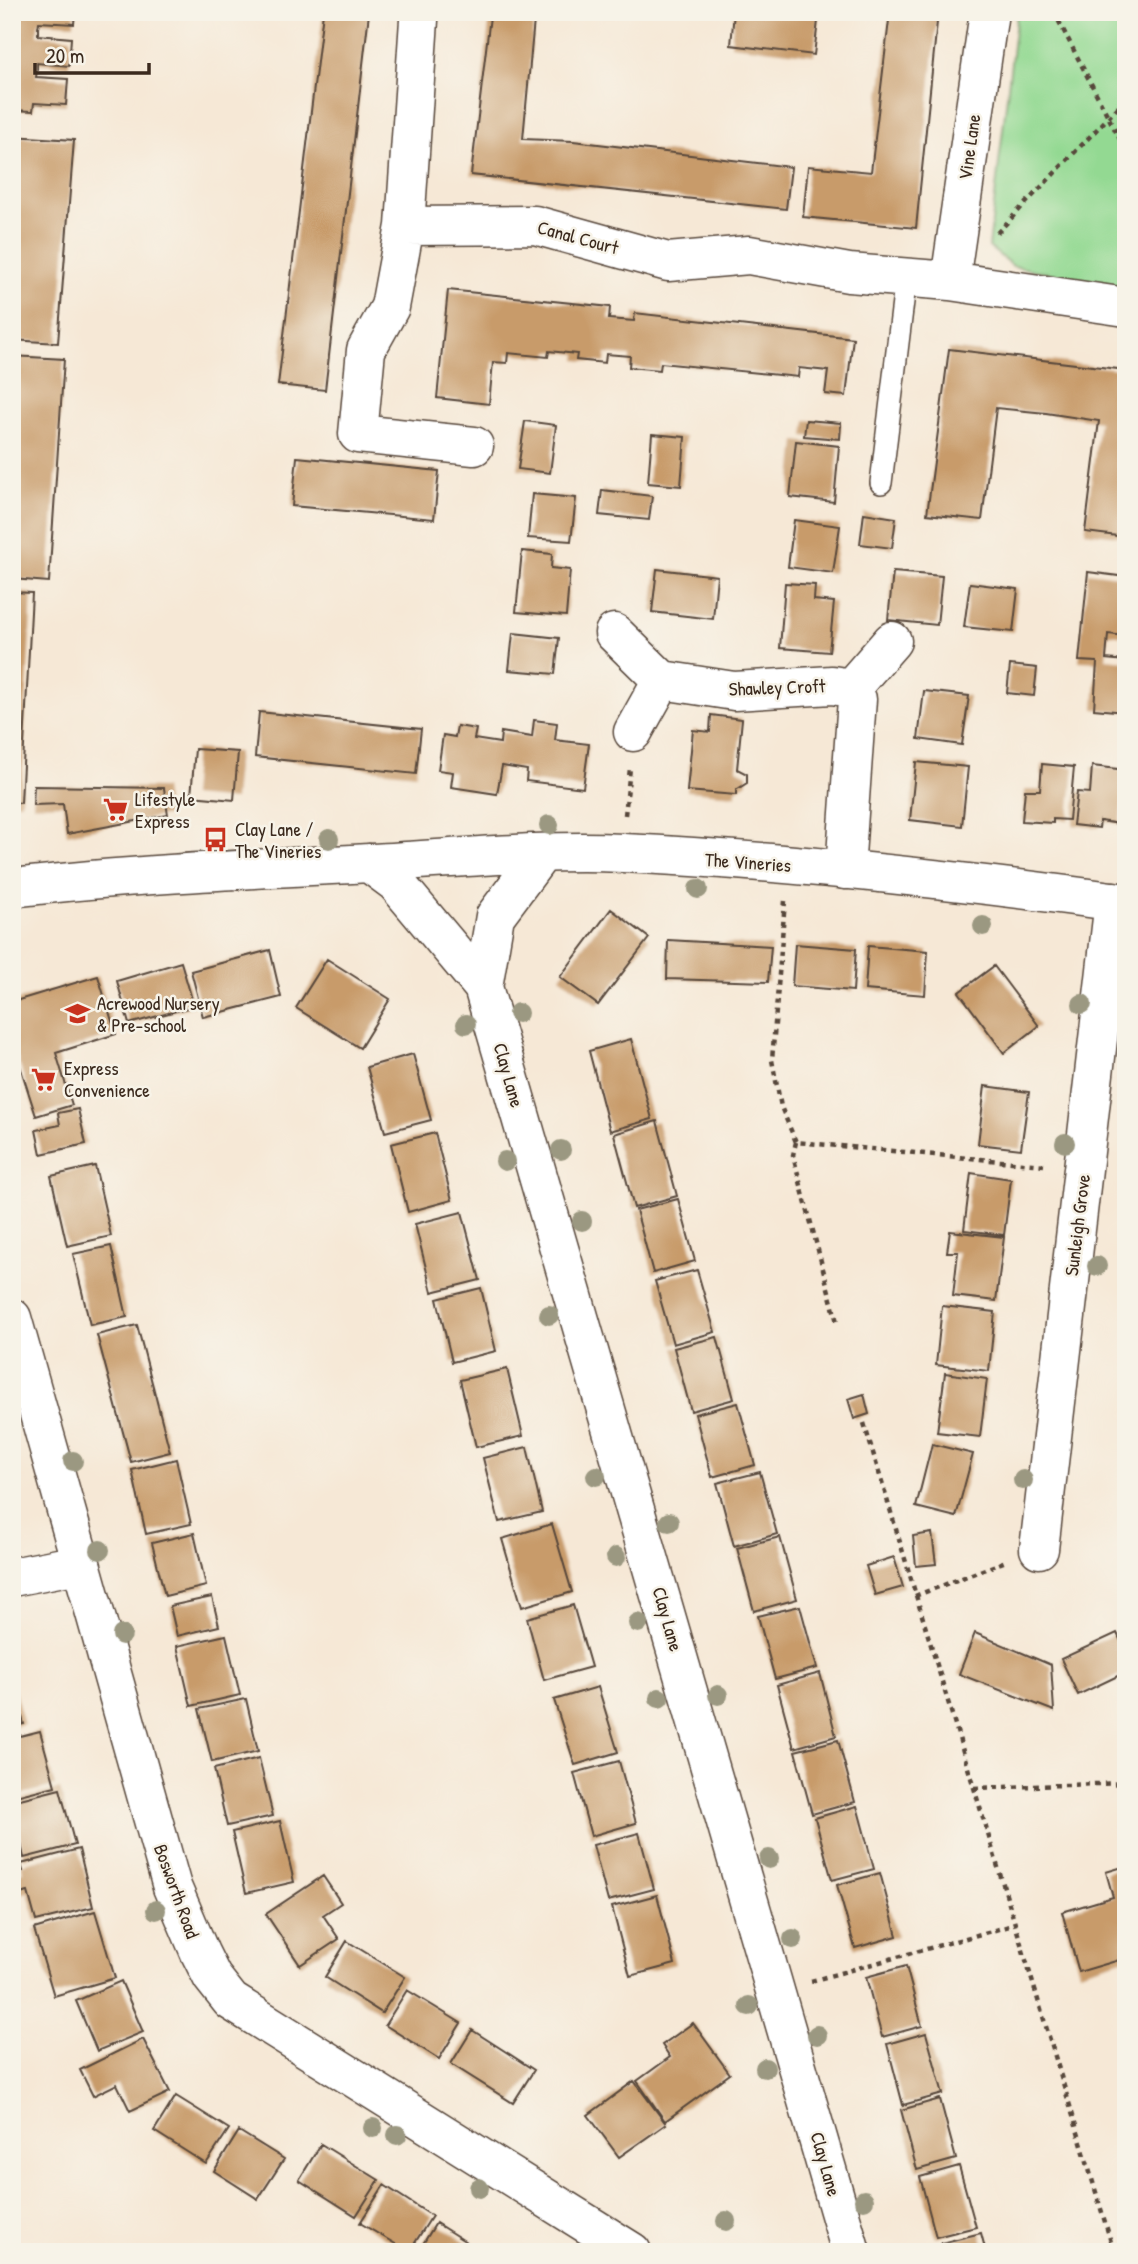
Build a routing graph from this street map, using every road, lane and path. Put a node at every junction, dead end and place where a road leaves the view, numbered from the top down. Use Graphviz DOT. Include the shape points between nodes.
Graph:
graph roads {
  1 [pos="989,12"];
  2 [pos="1054,12"];
  3 [pos="419,20"];
  4 [pos="1126,99"];
  5 [pos="1110,118"];
  6 [pos="1126,151"];
  7 [pos="405,226"];
  8 [pos="906,277"];
  9 [pos="950,281"];
  10 [pos="1126,307"];
  11 [pos="474,446"];
  12 [pos="881,483"];
  13 [pos="614,633"];
  14 [pos="892,641"];
  15 [pos="663,680"];
  16 [pos="851,688"];
  17 [pos="633,732"];
  18 [pos="542,853"];
  19 [pos="621,853"];
  20 [pos="369,863"];
  21 [pos="787,865"];
  22 [pos="845,870"];
  23 [pos="12,888"];
  24 [pos="1120,902"];
  25 [pos="483,987"];
  26 [pos="796,1142"];
  27 [pos="1084,1168"];
  28 [pos="12,1318"];
  29 [pos="836,1322"];
  30 [pos="864,1423"];
  31 [pos="1039,1549"];
  32 [pos="79,1564"];
  33 [pos="12,1577"];
  34 [pos="915,1596"];
  35 [pos="1126,1783"];
  36 [pos="974,1788"];
  37 [pos="1013,1925"];
  38 [pos="777,1990"];
  39 [pos="632,2252"];
  40 [pos="851,2252"];
  41 [pos="1114,2252"];
  1 -- 9 [label="street, Vine Lane"];
  2 -- 5 [label="path"];
  3 -- 7 [label="street"];
  4 -- 5 [label="path"];
  5 -- 6 [label="path"];
  5 -- 9 [label="path"];
  7 -- 8 [label="street, Canal Court" via="535,225 668,262 749,255 849,273"];
  7 -- 11 [label="street" via="390,307 366,350 358,433"];
  8 -- 9 [label="street"];
  8 -- 12 [label="lane"];
  9 -- 10 [label="street"];
  13 -- 15 [label="street"];
  14 -- 16 [label="street, Shawley Croft"];
  15 -- 16 [label="street, Shawley Croft" via="734,691"];
  15 -- 17 [label="street"];
  16 -- 22 [label="street, Shawley Croft" via="856,699"];
  17 -- 19 [label="path"];
  18 -- 19 [label="street, The Vineries"];
  18 -- 20 [label="street, The Vineries"];
  18 -- 25 [label="street, Clay Lane" via="495,916"];
  19 -- 21 [label="street, The Vineries"];
  20 -- 23 [label="street" via="109,877"];
  20 -- 25 [label="street, Clay Lane" via="396,883"];
  21 -- 22 [label="street, The Vineries"];
  21 -- 26 [label="path" via="772,1060 781,1107"];
  22 -- 24 [label="street, The Vineries"];
  24 -- 27 [label="street, Sunleigh Grove"];
  25 -- 38 [label="street, Clay Lane"];
  26 -- 27 [label="path"];
  26 -- 29 [label="path" via="793,1155"];
  27 -- 31 [label="street, Sunleigh Grove"];
  28 -- 32 [label="street, Bosworth Road"];
  30 -- 34 [label="path"];
  31 -- 34 [label="path"];
  32 -- 33 [label="street"];
  32 -- 39 [label="street, Bosworth Road" via="172,1887 212,1977 232,2001"];
  34 -- 36 [label="path"];
  35 -- 36 [label="path"];
  36 -- 37 [label="path"];
  37 -- 38 [label="path"];
  37 -- 41 [label="path"];
  38 -- 40 [label="street, Clay Lane"];
}
